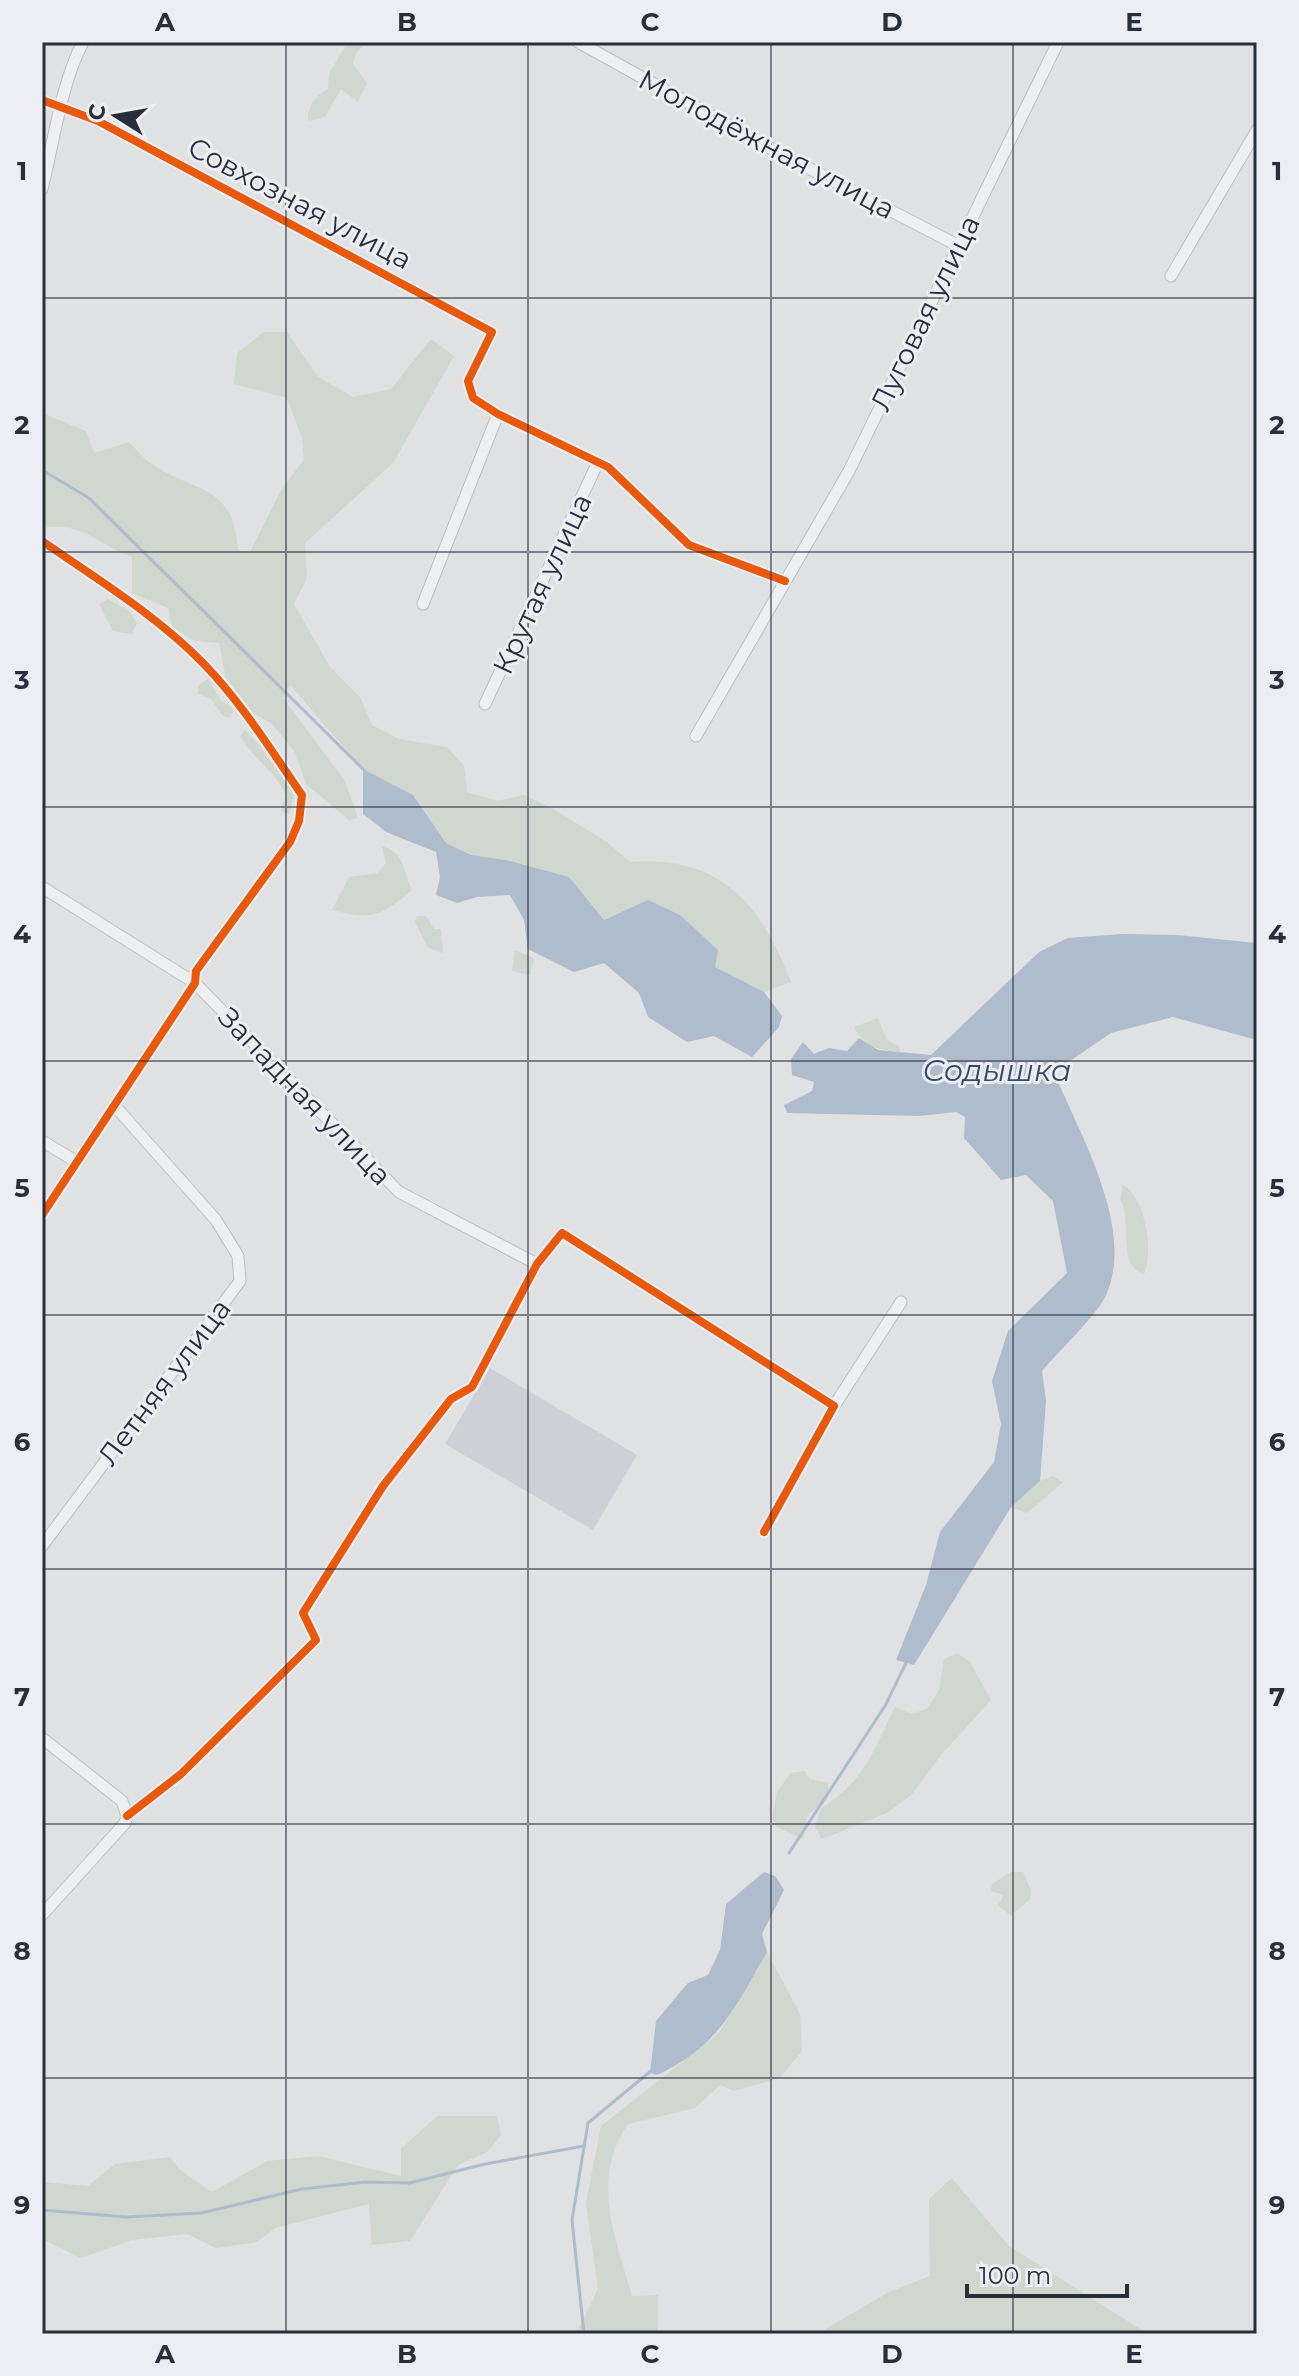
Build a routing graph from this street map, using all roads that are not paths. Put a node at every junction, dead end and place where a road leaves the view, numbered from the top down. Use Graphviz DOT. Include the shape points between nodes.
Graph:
graph roads {
  1 [pos="83,42"];
  2 [pos="578,42"];
  3 [pos="1058,42"];
  4 [pos="42,100"];
  5 [pos="63,108"];
  6 [pos="1257,130"];
  7 [pos="42,189"];
  8 [pos="957,245"];
  9 [pos="1171,276"];
  10 [pos="498,414"];
  11 [pos="598,462"];
  12 [pos="42,541"];
  13 [pos="785,581"];
  14 [pos="423,604"];
  15 [pos="485,704"];
  16 [pos="696,736"];
  17 [pos="42,887"];
  18 [pos="195,983"];
  19 [pos="114,1105"];
  20 [pos="42,1141"];
  21 [pos="77,1162"];
  22 [pos="42,1215"];
  23 [pos="537,1264"];
  24 [pos="901,1302"];
  25 [pos="834,1406"];
  26 [pos="764,1532"];
  27 [pos="42,1546"];
  28 [pos="42,1738"];
  29 [pos="126,1820"];
  30 [pos="42,1915"];
  1 -- 5 [label="street" via="67,73"];
  2 -- 8 [label="street, Молодёжная улица"];
  3 -- 8 [label="street, Луговая улица"];
  4 -- 5 [label="street, Совхозная улица"];
  5 -- 7 [label="street"];
  5 -- 10 [label="street, Совхозная улица" via="98,121 492,332 468,381 473,398"];
  6 -- 9 [label="street"];
  8 -- 13 [label="street, Луговая улица" via="849,471"];
  10 -- 11 [label="street"];
  10 -- 14 [label="street"];
  11 -- 13 [label="street" via="689,545"];
  11 -- 15 [label="street, Крутая улица"];
  12 -- 18 [label="street" via="141,608 203,663 302,795 290,842 196,971"];
  13 -- 16 [label="street, Луговая улица"];
  17 -- 18 [label="street, Западная улица"];
  18 -- 19 [label="street"];
  18 -- 23 [label="street, Западная улица" via="399,1192"];
  19 -- 21 [label="street"];
  19 -- 27 [label="street, Летняя улица" via="216,1220 238,1256 240,1281"];
  20 -- 21 [label="street"];
  21 -- 22 [label="street"];
  23 -- 25 [label="street" via="562,1233"];
  23 -- 29 [label="street" via="472,1387 451,1399 383,1486 303,1613 316,1640 181,1774"];
  24 -- 25 [label="street"];
  25 -- 26 [label="street"];
  28 -- 29 [label="street" via="122,1801"];
  29 -- 30 [label="street"];
}
